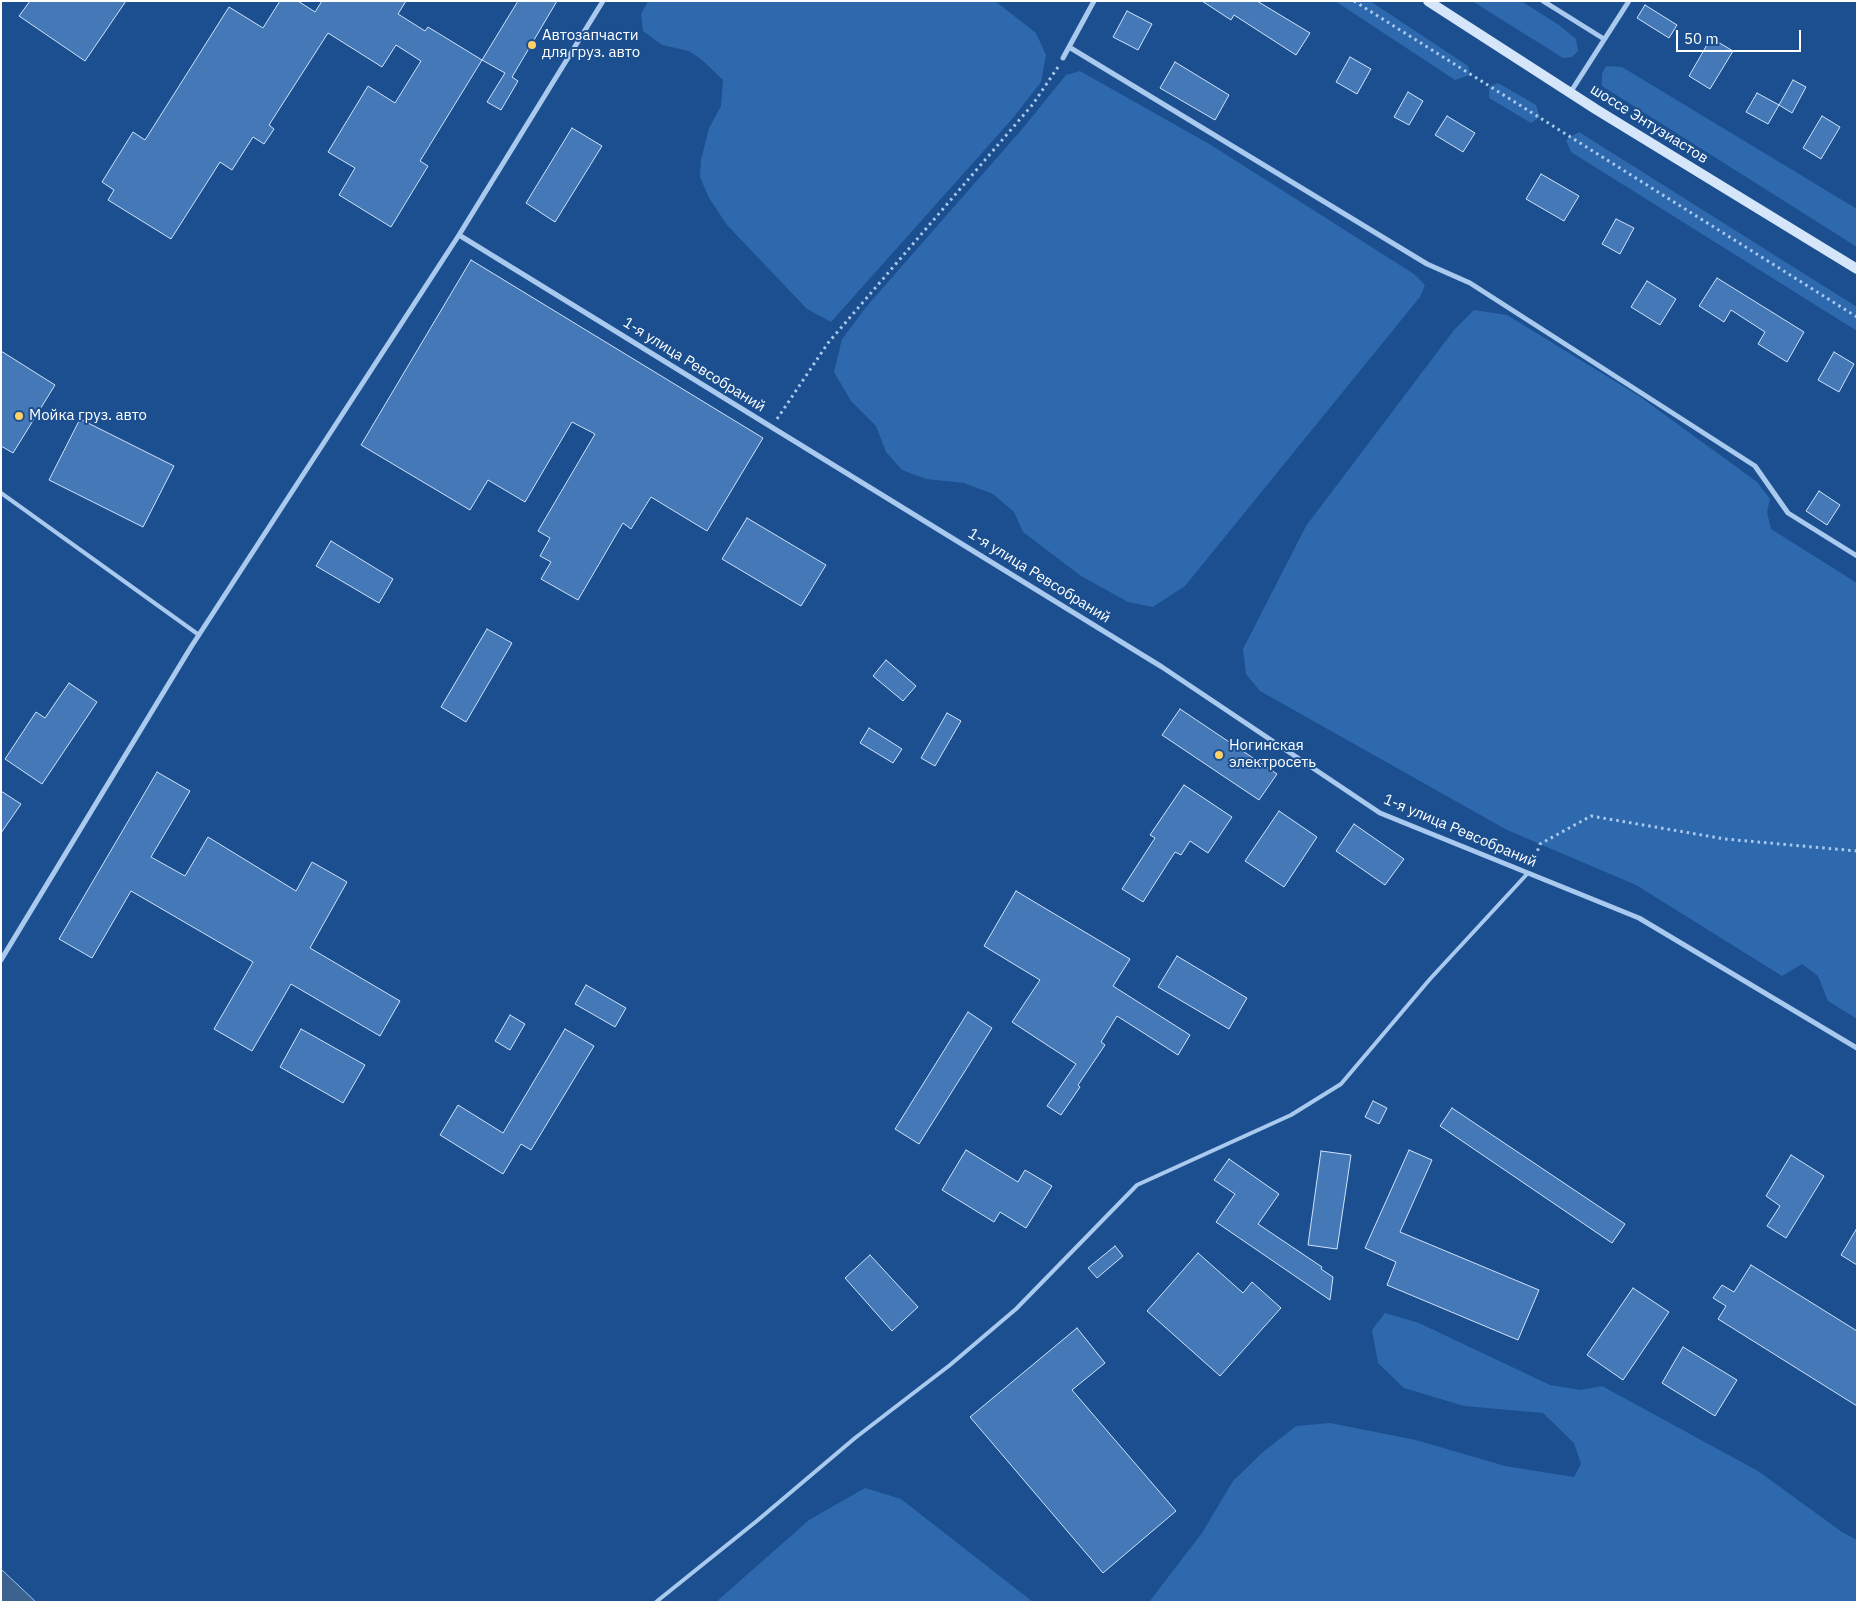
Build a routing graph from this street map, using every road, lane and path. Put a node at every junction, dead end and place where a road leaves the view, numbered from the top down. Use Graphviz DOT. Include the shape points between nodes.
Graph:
graph roads {
  1 [pos="603,1"];
  2 [pos="1094,1"];
  3 [pos="1354,1"];
  4 [pos="1428,1"];
  5 [pos="1544,1"];
  6 [pos="1629,1"];
  7 [pos="1604,38"];
  8 [pos="1069,47"];
  9 [pos="1063,58"];
  10 [pos="1570,93"];
  11 [pos="459,235"];
  12 [pos="1857,269"];
  13 [pos="1857,317"];
  14 [pos="771,427"];
  15 [pos="1,493"];
  16 [pos="1857,556"];
  17 [pos="198,635"];
  18 [pos="1857,851"];
  19 [pos="1528,873"];
  20 [pos="1,960"];
  21 [pos="1857,1048"];
  22 [pos="656,1602"];
  1 -- 11 [label="street"];
  2 -- 8 [label="street"];
  3 -- 13 [label="path"];
  4 -- 10 [label="main road, шоссе Энтузиастов"];
  5 -- 7 [label="street"];
  6 -- 7 [label="street"];
  7 -- 10 [label="street"];
  8 -- 9 [label="street"];
  8 -- 16 [label="street" via="1427,264 1470,283 1755,466 1788,513"];
  9 -- 14 [label="path" via="1032,104 828,344"];
  10 -- 12 [label="main road, шоссе Энтузиастов"];
  11 -- 14 [label="street, 1-я улица Ревсобраний"];
  11 -- 17 [label="street"];
  14 -- 19 [label="street, 1-я улица Ревсобраний" via="1162,667 1380,813"];
  15 -- 17 [label="lane"];
  17 -- 20 [label="street"];
  18 -- 19 [label="path" via="1725,839 1591,816 1540,844"];
  19 -- 21 [label="street, 1-я улица Ревсобраний" via="1639,918"];
  19 -- 22 [label="lane" via="1430,979 1342,1084 1291,1115 1137,1185 1016,1309"];
}
